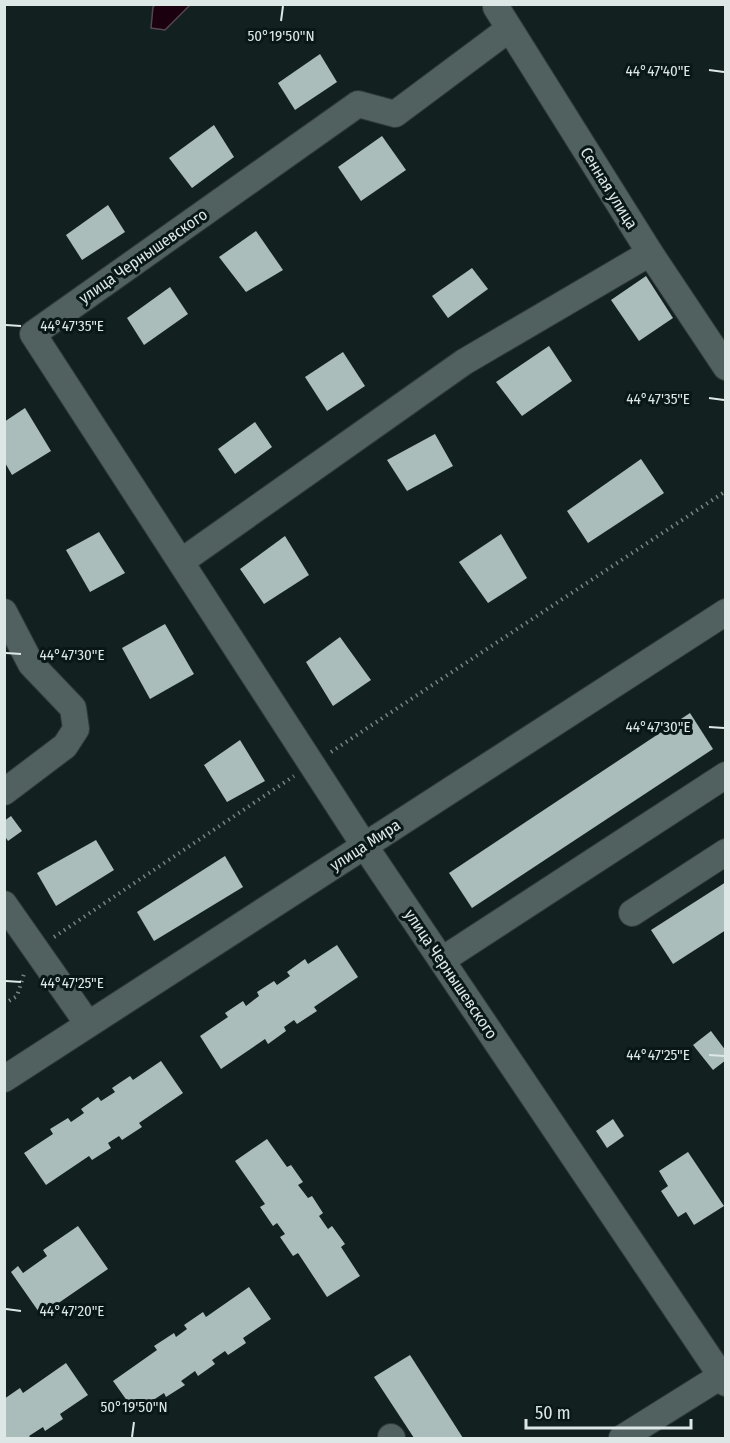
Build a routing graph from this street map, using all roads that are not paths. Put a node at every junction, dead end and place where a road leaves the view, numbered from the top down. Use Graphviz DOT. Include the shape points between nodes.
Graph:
graph roads {
  1 [pos="496,7"];
  2 [pos="509,28"];
  3 [pos="650,252"];
  4 [pos="726,367"];
  5 [pos="182,561"];
  6 [pos="4,612"];
  7 [pos="726,612"];
  8 [pos="726,776"];
  9 [pos="4,792"];
  10 [pos="364,845"];
  11 [pos="726,852"];
  12 [pos="4,903"];
  13 [pos="632,913"];
  14 [pos="442,960"];
  15 [pos="88,1024"];
  16 [pos="4,1078"];
  17 [pos="723,1380"];
  18 [pos="622,1438"];
  1 -- 2 [label="street, Сенная улица"];
  2 -- 3 [label="street, Сенная улица"];
  2 -- 5 [label="street, улица Чернышевского" via="395,114 358,104 33,334"];
  3 -- 4 [label="street, Сенная улица"];
  3 -- 5 [label="street" via="464,362"];
  5 -- 10 [label="street, улица Чернышевского"];
  6 -- 9 [label="street" via="31,664 73,708 76,729 65,746"];
  7 -- 10 [label="street, улица Мира"];
  8 -- 14 [label="street"];
  10 -- 14 [label="street, улица Чернышевского"];
  10 -- 15 [label="street, улица Мира"];
  11 -- 13 [label="street"];
  12 -- 15 [label="street"];
  14 -- 17 [label="street, улица Чернышевского"];
  15 -- 16 [label="street, улица Мира"];
  17 -- 18 [label="street"];
}
